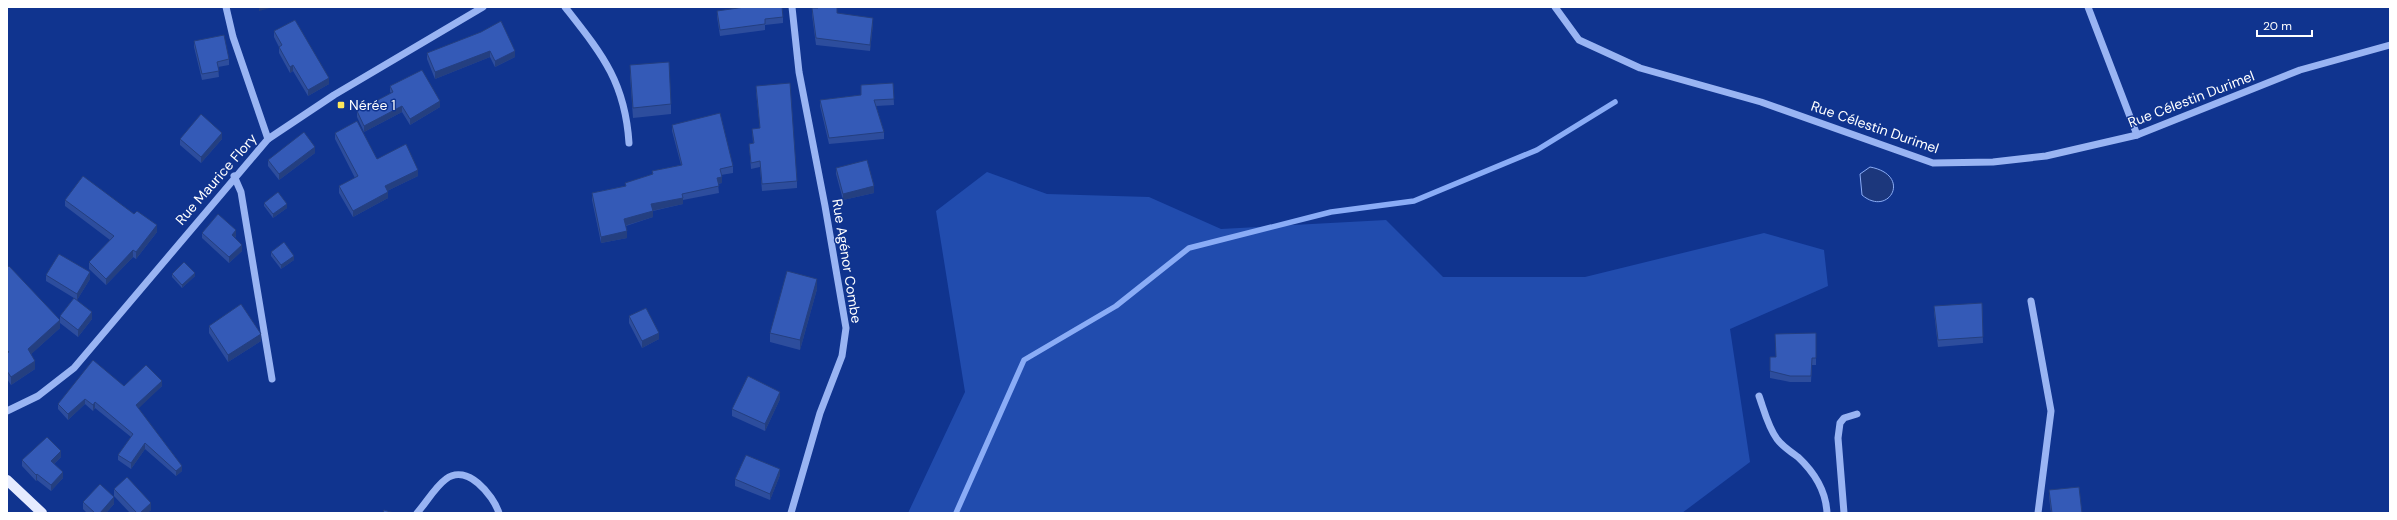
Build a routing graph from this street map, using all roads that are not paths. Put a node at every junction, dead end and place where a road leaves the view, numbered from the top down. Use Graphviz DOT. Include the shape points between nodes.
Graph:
graph roads {
  1 [pos="226,7"];
  2 [pos="483,7"];
  3 [pos="564,7"];
  4 [pos="792,7"];
  5 [pos="1555,7"];
  6 [pos="2088,7"];
  7 [pos="2390,45"];
  8 [pos="2137,135"];
  9 [pos="268,139"];
  10 [pos="629,143"];
  11 [pos="234,176"];
  12 [pos="2031,301"];
  13 [pos="272,379"];
  14 [pos="1759,396"];
  15 [pos="7,410"];
  16 [pos="1857,414"];
  17 [pos="7,480"];
  18 [pos="42,513"];
  19 [pos="418,513"];
  20 [pos="499,513"];
  21 [pos="791,513"];
  22 [pos="1827,513"];
  23 [pos="1844,513"];
  24 [pos="2038,513"];
  1 -- 9 [label="street" via="233,37"];
  2 -- 9 [label="street, Rue Maurice Flory" via="334,95"];
  3 -- 10 [label="street" via="612,72 622,98"];
  4 -- 21 [label="street, Rue Agénor Combe" via="799,72 846,328 842,356 820,413"];
  5 -- 8 [label="street, Rue Célestin Durimel" via="1579,40 1640,68 1761,102 1933,163 1993,162 2046,156"];
  6 -- 8 [label="street"];
  7 -- 8 [label="street, Rue Célestin Durimel" via="2300,70"];
  9 -- 11 [label="street, Rue Maurice Flory"];
  11 -- 13 [label="street" via="241,192"];
  11 -- 15 [label="street, Rue Maurice Flory" via="74,368 38,396"];
  12 -- 24 [label="street" via="2051,411"];
  14 -- 22 [label="street" via="1778,440 1800,459 1817,480 1826,499"];
  16 -- 23 [label="street" via="1844,418 1839,431"];
  17 -- 18 [label="main road"];
  19 -- 20 [label="street" via="446,479 456,475 468,477 482,486 495,500"];
}
